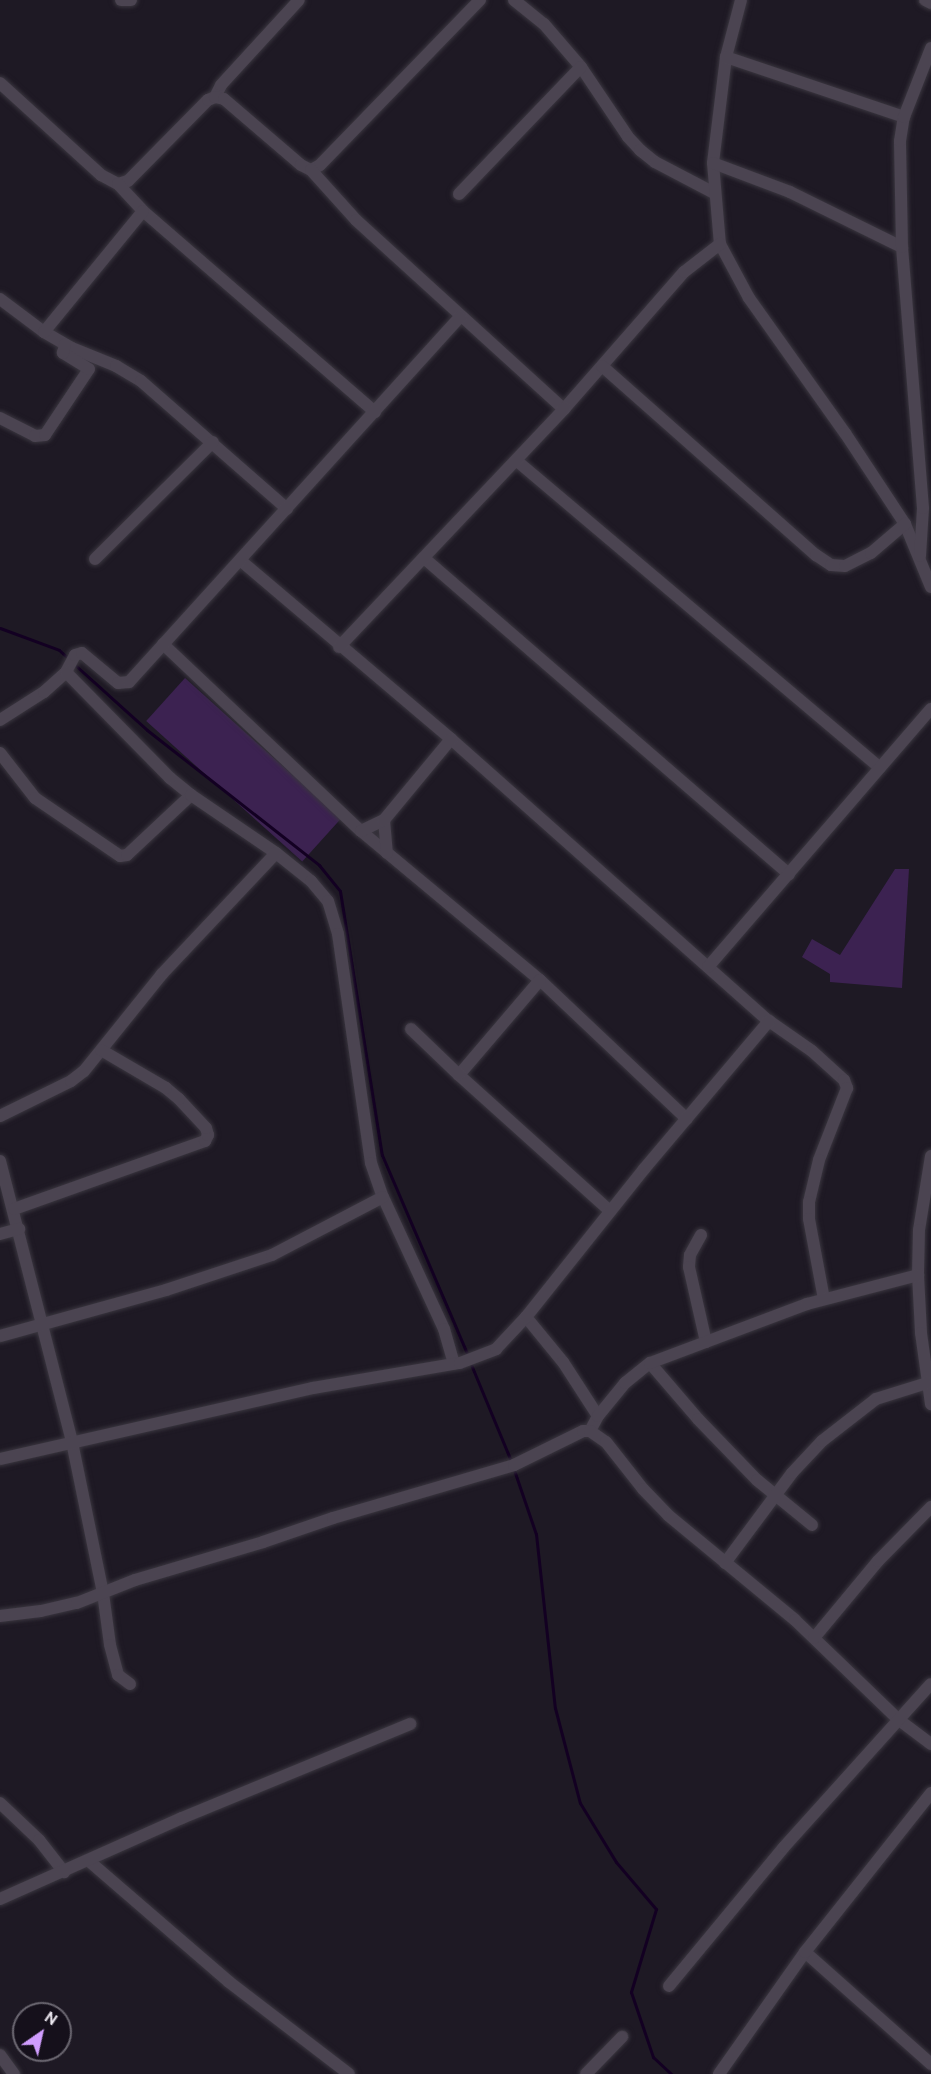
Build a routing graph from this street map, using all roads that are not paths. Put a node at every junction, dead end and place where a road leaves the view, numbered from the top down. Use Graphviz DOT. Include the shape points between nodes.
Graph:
graph roads {
  1 [pos="121,0"];
  2 [pos="131,0"];
  3 [pos="300,0"];
  4 [pos="480,0"];
  5 [pos="514,0"];
  6 [pos="741,0"];
  7 [pos="925,0"];
  8 [pos="931,3"];
  9 [pos="931,48"];
  10 [pos="726,57"];
  11 [pos="581,66"];
  12 [pos="0,83"];
  13 [pos="215,97"];
  14 [pos="904,117"];
  15 [pos="713,163"];
  16 [pos="311,170"];
  17 [pos="118,184"];
  18 [pos="714,193"];
  19 [pos="459,194"];
  20 [pos="143,211"];
  21 [pos="720,244"];
  22 [pos="902,247"];
  23 [pos="0,299"];
  24 [pos="460,316"];
  25 [pos="44,332"];
  26 [pos="65,344"];
  27 [pos="602,366"];
  28 [pos="564,409"];
  29 [pos="375,412"];
  30 [pos="0,418"];
  31 [pos="213,442"];
  32 [pos="517,461"];
  33 [pos="287,508"];
  34 [pos="904,524"];
  35 [pos="920,557"];
  36 [pos="424,558"];
  37 [pos="95,559"];
  38 [pos="240,560"];
  39 [pos="931,587"];
  40 [pos="164,644"];
  41 [pos="339,646"];
  42 [pos="70,663"];
  43 [pos="931,708"];
  44 [pos="0,720"];
  45 [pos="451,739"];
  46 [pos="0,753"];
  47 [pos="880,768"];
  48 [pos="191,795"];
  49 [pos="384,820"];
  50 [pos="361,831"];
  51 [pos="276,853"];
  52 [pos="387,853"];
  53 [pos="789,874"];
  54 [pos="708,967"];
  55 [pos="540,980"];
  56 [pos="769,1021"];
  57 [pos="411,1029"];
  58 [pos="101,1050"];
  59 [pos="459,1075"];
  60 [pos="0,1116"];
  61 [pos="687,1119"];
  62 [pos="931,1156"];
  63 [pos="0,1161"];
  64 [pos="383,1197"];
  65 [pos="14,1209"];
  66 [pos="609,1211"];
  67 [pos="19,1229"];
  68 [pos="0,1234"];
  69 [pos="701,1235"];
  70 [pos="918,1275"];
  71 [pos="824,1299"];
  72 [pos="526,1317"];
  73 [pos="44,1323"];
  74 [pos="0,1336"];
  75 [pos="706,1342"];
  76 [pos="457,1363"];
  77 [pos="650,1363"];
  78 [pos="927,1383"];
  79 [pos="931,1404"];
  80 [pos="598,1416"];
  81 [pos="590,1431"];
  82 [pos="72,1442"];
  83 [pos="0,1459"];
  84 [pos="776,1498"];
  85 [pos="931,1507"];
  86 [pos="812,1525"];
  87 [pos="725,1563"];
  88 [pos="103,1593"];
  89 [pos="0,1616"];
  90 [pos="814,1638"];
  91 [pos="130,1684"];
  92 [pos="931,1684"];
  93 [pos="899,1720"];
  94 [pos="410,1724"];
  95 [pos="931,1744"];
  96 [pos="931,1793"];
  97 [pos="0,1803"];
  98 [pos="89,1861"];
  99 [pos="64,1872"];
  100 [pos="0,1899"];
  101 [pos="805,1952"];
  102 [pos="669,1986"];
  103 [pos="622,2037"];
  104 [pos="0,2055"];
  105 [pos="931,2064"];
  106 [pos="342,2072"];
  107 [pos="14,2074"];
  108 [pos="586,2074"];
  109 [pos="719,2074"];
  1 -- 2 [label="street"];
  3 -- 13 [label="street"];
  4 -- 16 [label="street"];
  5 -- 11 [label="street" via="544,24"];
  6 -- 10 [label="street"];
  7 -- 8 [label="street"];
  9 -- 14 [label="street"];
  10 -- 14 [label="street"];
  10 -- 15 [label="street"];
  11 -- 18 [label="street" via="640,150"];
  11 -- 19 [label="street"];
  12 -- 17 [label="street" via="101,175"];
  13 -- 16 [label="street" via="224,99"];
  13 -- 17 [label="street" via="139,172"];
  14 -- 22 [label="street" via="900,141"];
  15 -- 18 [label="street"];
  15 -- 22 [label="street" via="790,192"];
  16 -- 24 [label="street" via="356,220"];
  17 -- 20 [label="street"];
  18 -- 21 [label="street"];
  20 -- 25 [label="street"];
  20 -- 29 [label="street"];
  21 -- 27 [label="street" via="684,272"];
  21 -- 34 [label="street" via="761,317 845,433"];
  22 -- 35 [label="street" via="923,508"];
  23 -- 25 [label="street"];
  24 -- 28 [label="street"];
  24 -- 29 [label="street"];
  25 -- 26 [label="street"];
  26 -- 30 [label="street" via="63,353 89,369 45,435 35,436"];
  26 -- 31 [label="street" via="141,381"];
  27 -- 28 [label="street"];
  27 -- 34 [label="street" via="831,565 845,566 871,553"];
  28 -- 32 [label="street"];
  29 -- 33 [label="street"];
  31 -- 33 [label="street"];
  31 -- 37 [label="street"];
  32 -- 36 [label="street"];
  32 -- 47 [label="street"];
  33 -- 38 [label="street"];
  34 -- 35 [label="street"];
  35 -- 39 [label="street"];
  36 -- 41 [label="street"];
  36 -- 53 [label="street"];
  38 -- 40 [label="street"];
  38 -- 41 [label="street"];
  40 -- 42 [label="street" via="124,685 83,654"];
  40 -- 50 [label="street"];
  41 -- 45 [label="street"];
  42 -- 44 [label="street" via="44,692"];
  42 -- 48 [label="street" via="170,778"];
  43 -- 47 [label="street"];
  45 -- 49 [label="street"];
  45 -- 54 [label="street"];
  46 -- 48 [label="street" via="35,798 120,856 127,855"];
  47 -- 53 [label="street"];
  48 -- 51 [label="street"];
  49 -- 50 [label="street"];
  49 -- 52 [label="street"];
  50 -- 52 [label="street"];
  51 -- 58 [label="street" via="162,974"];
  51 -- 64 [label="street" via="321,891 333,913 371,1163"];
  52 -- 55 [label="street"];
  53 -- 54 [label="street"];
  54 -- 56 [label="street"];
  55 -- 59 [label="street"];
  55 -- 61 [label="street"];
  56 -- 61 [label="street"];
  56 -- 71 [label="street" via="812,1051 844,1080 847,1088 819,1160 809,1202"];
  57 -- 59 [label="street"];
  58 -- 60 [label="street" via="71,1081"];
  58 -- 65 [label="street" via="179,1099 206,1128 206,1141"];
  59 -- 66 [label="street"];
  61 -- 66 [label="street"];
  62 -- 70 [label="street" via="919,1230"];
  63 -- 65 [label="street"];
  64 -- 73 [label="street" via="272,1255 166,1290"];
  64 -- 76 [label="street"];
  65 -- 67 [label="street"];
  66 -- 72 [label="street"];
  67 -- 68 [label="street"];
  67 -- 73 [label="street"];
  69 -- 75 [label="street" via="690,1255 689,1267"];
  70 -- 71 [label="street"];
  70 -- 78 [label="street"];
  71 -- 75 [label="street"];
  72 -- 76 [label="street" via="496,1349"];
  72 -- 80 [label="street" via="563,1362"];
  73 -- 74 [label="street"];
  73 -- 82 [label="street"];
  75 -- 77 [label="street"];
  76 -- 82 [label="street" via="313,1388"];
  77 -- 80 [label="street" via="626,1383"];
  77 -- 84 [label="street"];
  78 -- 79 [label="street"];
  78 -- 84 [label="street" via="886,1394 858,1412 808,1453"];
  80 -- 81 [label="street"];
  81 -- 87 [label="street" via="606,1442 642,1489 669,1516"];
  81 -- 88 [label="street" via="508,1467 333,1518"];
  82 -- 83 [label="street"];
  82 -- 88 [label="street"];
  84 -- 86 [label="street"];
  84 -- 87 [label="street"];
  85 -- 90 [label="street" via="878,1561"];
  87 -- 90 [label="street"];
  88 -- 89 [label="street" via="77,1603"];
  88 -- 91 [label="street" via="118,1675"];
  90 -- 93 [label="street"];
  92 -- 93 [label="street"];
  93 -- 95 [label="street"];
  93 -- 102 [label="street" via="784,1847"];
  94 -- 98 [label="street" via="182,1818"];
  96 -- 101 [label="street"];
  97 -- 99 [label="street" via="39,1839"];
  98 -- 99 [label="street"];
  98 -- 106 [label="street" via="229,1982"];
  99 -- 100 [label="street"];
  101 -- 105 [label="street"];
  101 -- 109 [label="street"];
  103 -- 108 [label="street"];
  104 -- 107 [label="street"];
}
